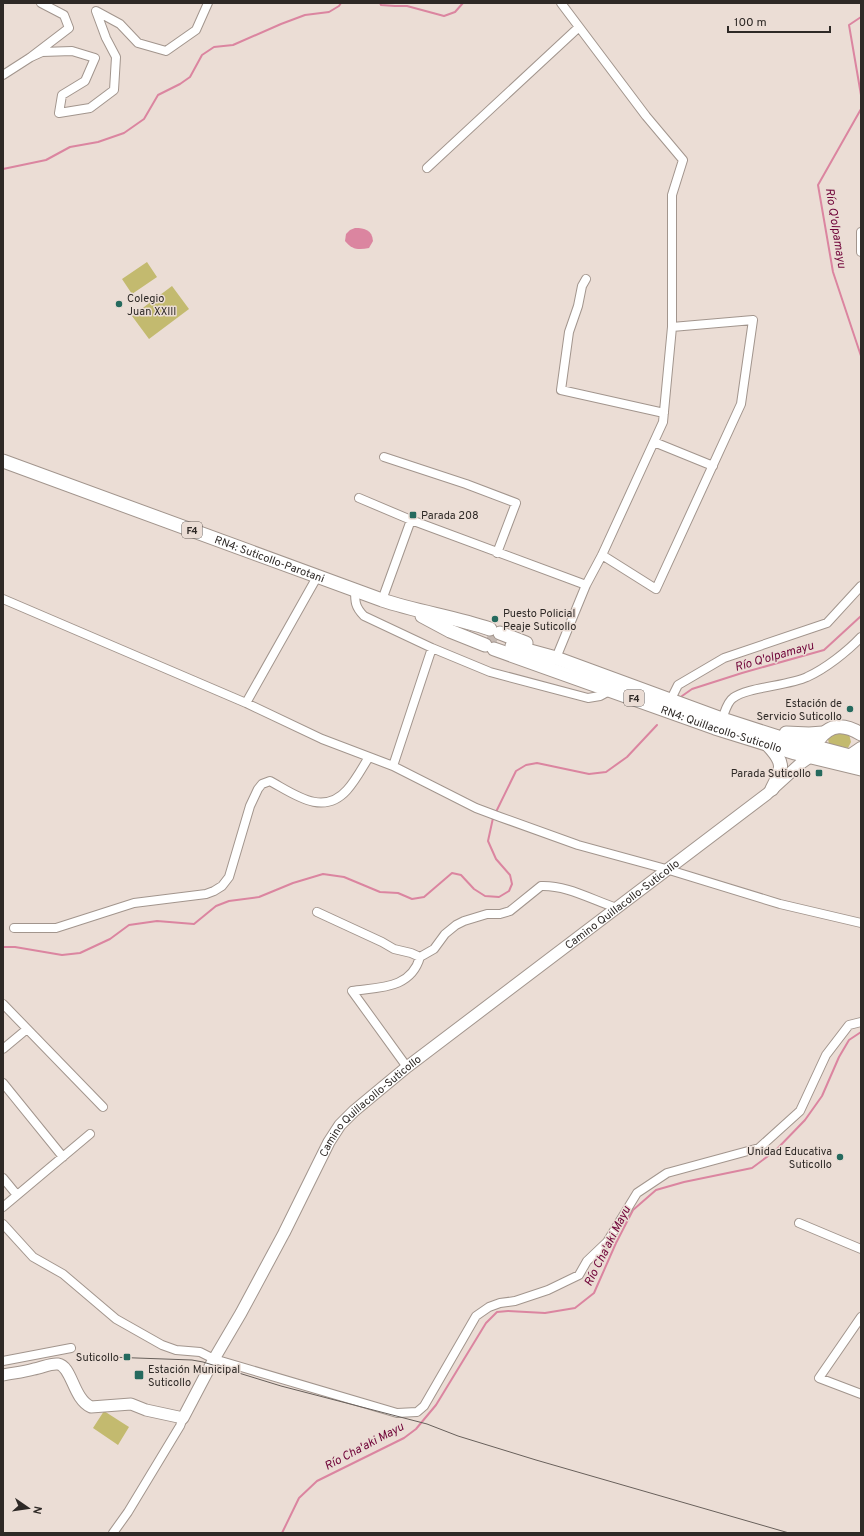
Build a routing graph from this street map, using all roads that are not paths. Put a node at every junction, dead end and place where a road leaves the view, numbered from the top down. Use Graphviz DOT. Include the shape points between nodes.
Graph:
graph roads {
  1 [pos="41,3"];
  2 [pos="208,3"];
  3 [pos="561,3"];
  4 [pos="579,27"];
  5 [pos="31,57"];
  6 [pos="3,75"];
  7 [pos="427,168"];
  8 [pos="861,232"];
  9 [pos="861,252"];
  10 [pos="586,279"];
  11 [pos="672,327"];
  12 [pos="664,413"];
  13 [pos="654,442"];
  14 [pos="384,457"];
  15 [pos="3,461"];
  16 [pos="713,466"];
  17 [pos="359,498"];
  18 [pos="411,520"];
  19 [pos="497,553"];
  20 [pos="602,555"];
  21 [pos="318,577"];
  22 [pos="586,585"];
  23 [pos="861,586"];
  24 [pos="355,589"];
  25 [pos="3,599"];
  26 [pos="382,600"];
  27 [pos="402,606"];
  28 [pos="861,637"];
  29 [pos="492,639"];
  30 [pos="432,648"];
  31 [pos="556,658"];
  32 [pos="611,690"];
  33 [pos="670,701"];
  34 [pos="246,703"];
  35 [pos="722,719"];
  36 [pos="762,732"];
  37 [pos="824,733"];
  38 [pos="860,733"];
  39 [pos="768,745"];
  40 [pos="861,748"];
  41 [pos="812,752"];
  42 [pos="855,756"];
  43 [pos="369,757"];
  44 [pos="837,764"];
  45 [pos="393,766"];
  46 [pos="861,769"];
  47 [pos="772,789"];
  48 [pos="666,869"];
  49 [pos="616,908"];
  50 [pos="317,912"];
  51 [pos="861,923"];
  52 [pos="14,928"];
  53 [pos="420,957"];
  54 [pos="3,1004"];
  55 [pos="861,1022"];
  56 [pos="27,1029"];
  57 [pos="3,1049"];
  58 [pos="408,1067"];
  59 [pos="3,1083"];
  60 [pos="103,1107"];
  61 [pos="90,1134"];
  62 [pos="63,1157"];
  63 [pos="3,1178"];
  64 [pos="17,1195"];
  65 [pos="3,1207"];
  66 [pos="799,1223"];
  67 [pos="3,1224"];
  68 [pos="861,1249"];
  69 [pos="861,1317"];
  70 [pos="71,1348"];
  71 [pos="214,1359"];
  72 [pos="3,1361"];
  73 [pos="3,1375"];
  74 [pos="861,1394"];
  75 [pos="183,1418"];
  76 [pos="113,1533"];
  1 -- 5 [label="street" via="64,16 69,28"];
  2 -- 5 [label="street" via="196,30 166,51 138,43 120,24 96,11 116,57 114,90 90,108 59,113 62,95 85,82 94,58 72,51 42,52"];
  3 -- 4 [label="street"];
  4 -- 7 [label="street"];
  4 -- 11 [label="street" via="646,116 683,160 672,195"];
  5 -- 6 [label="street"];
  8 -- 9 [label="street"];
  10 -- 12 [label="street" via="569,332 560,390"];
  11 -- 12 [label="street"];
  11 -- 16 [label="street" via="753,320 741,404"];
  12 -- 13 [label="street"];
  13 -- 16 [label="street"];
  13 -- 20 [label="street"];
  14 -- 19 [label="street" via="466,484 516,504"];
  15 -- 21 [label="highway, RN4: Suticollo-Parotani / F4"];
  16 -- 20 [label="street" via="656,589"];
  17 -- 18 [label="street"];
  18 -- 19 [label="street"];
  18 -- 26 [label="street"];
  19 -- 22 [label="street"];
  20 -- 22 [label="street"];
  21 -- 24 [label="highway, RN4: Suticollo-Parotani / F4"];
  21 -- 34 [label="street"];
  22 -- 31 [label="street"];
  23 -- 33 [label="street" via="827,623 724,658 678,685"];
  24 -- 26 [label="highway, RN4: Suticollo-Parotani / F4"];
  24 -- 30 [label="street" via="357,609 364,616"];
  25 -- 34 [label="street"];
  26 -- 27 [label="highway, RN4: Suticollo-Parotani / F4"];
  27 -- 29 [label="highway, RN4: Suticollo-Parotani / F4"];
  27 -- 29 [label="highway, RN4: Suticollo-Parotani / F4" via="450,631"];
  28 -- 35 [label="street" via="828,664 807,677 750,691 733,698"];
  29 -- 31 [label="highway, RN4: Quillacollo-Suticollo / F4"];
  29 -- 32 [label="highway, RN4: Quillacollo-Suticollo / F4"];
  30 -- 32 [label="street" via="490,672 588,698 600,696"];
  30 -- 45 [label="street"];
  31 -- 33 [label="highway, RN4: Quillacollo-Suticollo / F4"];
  32 -- 39 [label="highway, RN4: Quillacollo-Suticollo / F4"];
  33 -- 35 [label="highway, RN4: Quillacollo-Suticollo / F4"];
  34 -- 43 [label="street" via="322,739"];
  35 -- 36 [label="highway, RN4: Quillacollo-Suticollo / F4"];
  36 -- 37 [label="highway"];
  36 -- 41 [label="highway, RN4: Quillacollo-Suticollo / F4"];
  37 -- 38 [label="highway" via="836,726 844,726"];
  37 -- 41 [label="highway"];
  39 -- 41 [label="highway, RN4: Quillacollo-Suticollo / F4"];
  39 -- 47 [label="highway" via="780,761 779,775"];
  40 -- 42 [label="main road"];
  41 -- 42 [label="highway, RN4: Quillacollo-Suticollo / F4"];
  41 -- 44 [label="highway, RN4: Quillacollo-Suticollo / F4"];
  41 -- 47 [label="main road, Camino Quillacollo-Suticollo"];
  42 -- 44 [label="main road"];
  43 -- 45 [label="street"];
  43 -- 52 [label="street" via="347,790 337,799 328,802 310,802 270,781 262,784 250,806 229,877 214,892 134,903 56,928"];
  44 -- 46 [label="highway, RN4: Quillacollo-Suticollo / F4"];
  45 -- 48 [label="street" via="486,812 578,845"];
  47 -- 48 [label="main road, Camino Quillacollo-Suticollo"];
  48 -- 49 [label="main road, Camino Quillacollo-Suticollo"];
  48 -- 51 [label="street" via="780,904"];
  49 -- 53 [label="street" via="568,890 541,886 510,911 487,914 456,925 445,934 434,949"];
  49 -- 58 [label="main road, Camino Quillacollo-Suticollo"];
  50 -- 53 [label="street" via="394,949"];
  53 -- 58 [label="street" via="417,967 401,983 352,992"];
  54 -- 56 [label="street"];
  55 -- 71 [label="street" via="849,1025 826,1055 800,1111 759,1148 667,1173 637,1193 607,1242 587,1261 579,1275 548,1290 489,1307 476,1316 424,1406 417,1412 398,1413"];
  56 -- 57 [label="street"];
  56 -- 60 [label="street"];
  58 -- 71 [label="main road, Camino Quillacollo-Suticollo" via="340,1125"];
  59 -- 62 [label="street"];
  61 -- 62 [label="street"];
  62 -- 64 [label="street"];
  63 -- 64 [label="street"];
  64 -- 65 [label="street"];
  66 -- 68 [label="street"];
  67 -- 71 [label="street" via="33,1257 63,1274 116,1319 162,1345 176,1350 200,1352"];
  69 -- 74 [label="street" via="819,1378"];
  70 -- 72 [label="street"];
  71 -- 75 [label="main road, Camino Quillacollo-Suticollo"];
  73 -- 75 [label="main road" via="60,1364 66,1369 80,1399 91,1407 131,1404"];
  75 -- 76 [label="street"];
}
